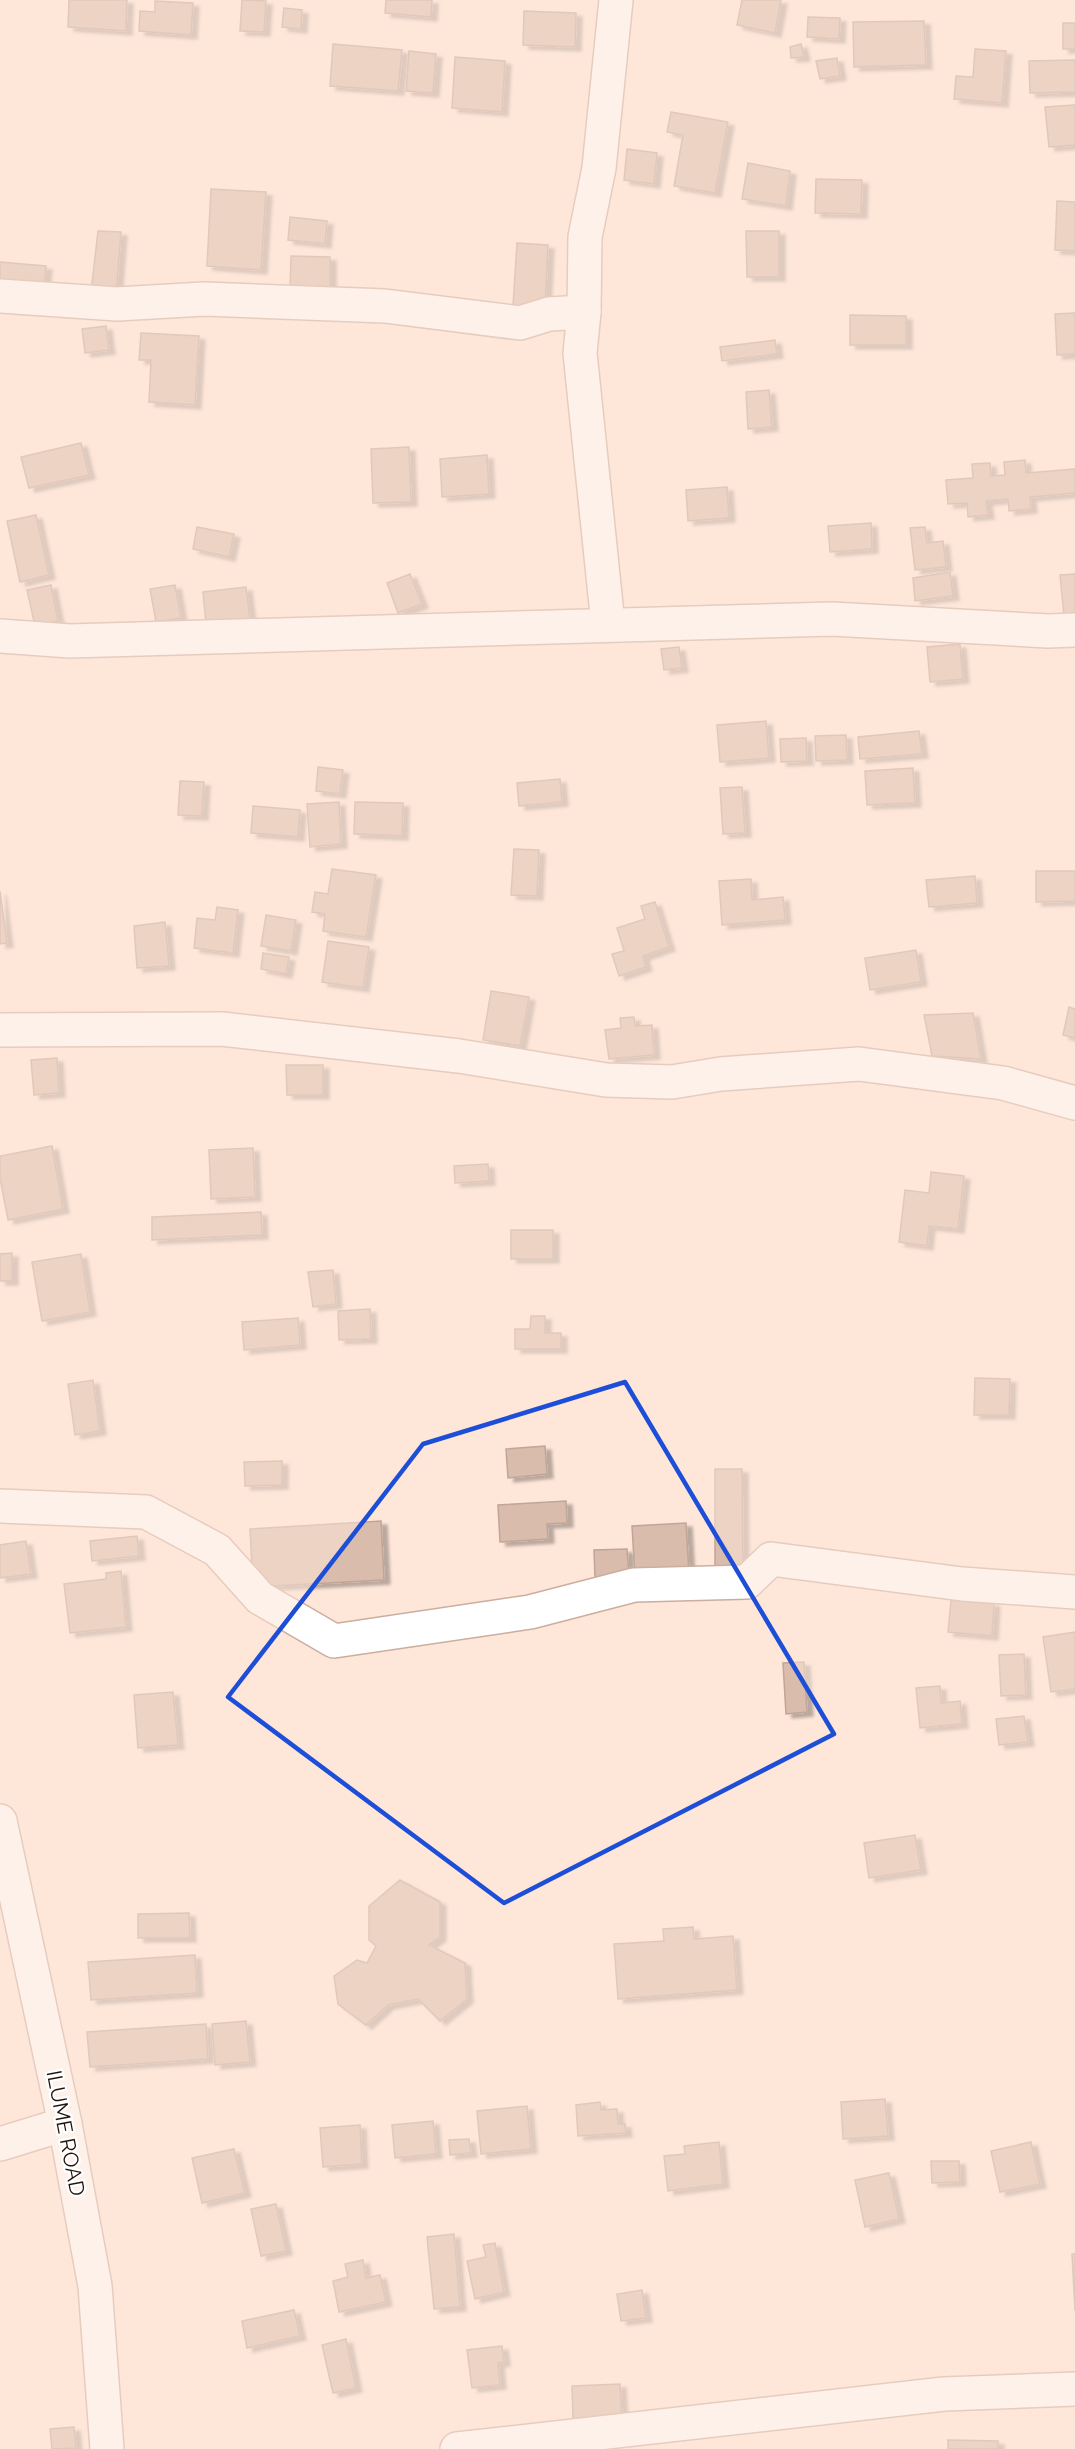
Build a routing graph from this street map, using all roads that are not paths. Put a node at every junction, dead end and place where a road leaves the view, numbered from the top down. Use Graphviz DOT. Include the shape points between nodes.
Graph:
graph roads {
  1 [pos="616,0"];
  2 [pos="0,296"];
  3 [pos="584,312"];
  4 [pos="609,624"];
  5 [pos="1075,630"];
  6 [pos="0,636"];
  7 [pos="0,1030"];
  8 [pos="1075,1103"];
  9 [pos="0,1506"];
  10 [pos="1075,1592"];
  11 [pos="0,1821"];
  12 [pos="66,2124"];
  13 [pos="0,2144"];
  14 [pos="1075,2389"];
  15 [pos="107,2449"];
  16 [pos="457,2449"];
  1 -- 3 [label="street" via="599,168 585,237"];
  2 -- 3 [label="street" via="117,304 204,299 385,306 520,323 549,314"];
  3 -- 4 [label="street" via="580,353"];
  4 -- 5 [label="street" via="832,619"];
  4 -- 6 [label="street" via="70,641"];
  7 -- 8 [label="street" via="222,1029 448,1055 606,1080 672,1082 721,1074 859,1064 1003,1083"];
  9 -- 10 [label="street" via="146,1512 217,1550 260,1598 334,1641 530,1612 634,1585 747,1582 771,1559 962,1584"];
  11 -- 12 [label="street, ILUME ROAD"];
  12 -- 13 [label="street"];
  12 -- 15 [label="street, ILUME ROAD" via="95,2286"];
  14 -- 16 [label="street" via="944,2394"];
}
